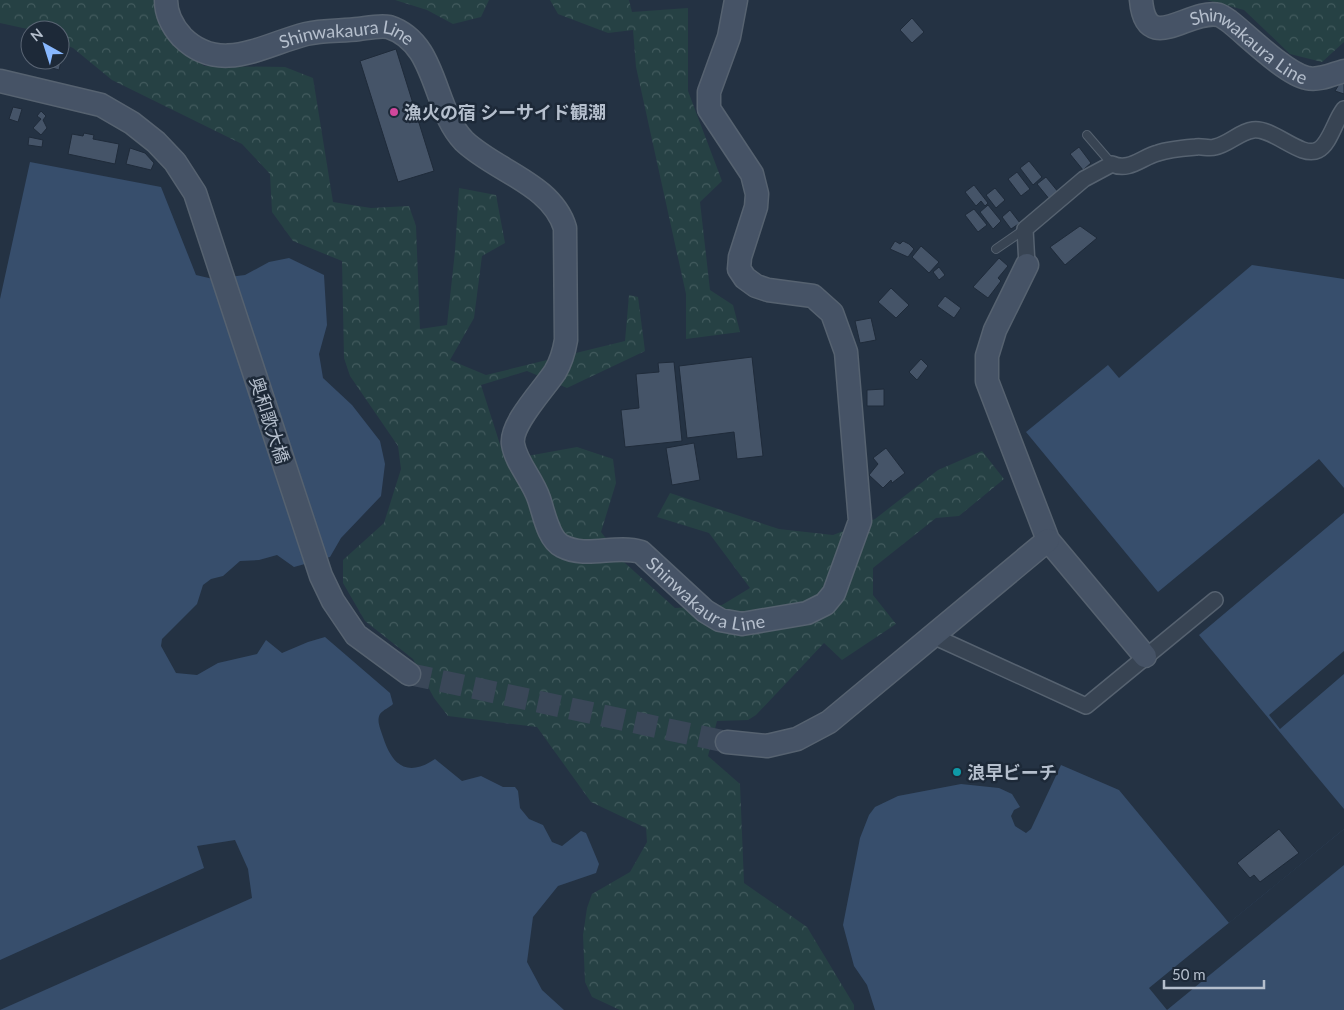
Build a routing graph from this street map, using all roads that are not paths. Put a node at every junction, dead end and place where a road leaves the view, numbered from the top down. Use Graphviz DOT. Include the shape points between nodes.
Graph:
graph roads {
  1 [pos="166,0"];
  2 [pos="736,0"];
  3 [pos="1141,0"];
  4 [pos="1344,70"];
  5 [pos="0,81"];
  6 [pos="1344,109"];
  7 [pos="1088,135"];
  8 [pos="1112,164"];
  9 [pos="1025,229"];
  10 [pos="996,249"];
  11 [pos="1027,265"];
  12 [pos="1048,540"];
  13 [pos="1215,600"];
  14 [pos="933,636"];
  15 [pos="1145,656"];
  16 [pos="409,674"];
  17 [pos="727,742"];
  1 -- 2 [label="main road, Shinwakaura Line" via="166,10 174,29 194,48 219,56 252,53 307,34 387,26 402,33 423,54 446,112 464,140 545,198 561,214 565,228 566,340 563,356 520,420 514,431 513,443 536,489 551,533 559,545 570,549 597,552 629,548 640,552 705,611 720,620 742,624 807,614 825,604 834,593 860,521 846,352 832,313 813,296 756,286 739,269 757,194 752,174 709,109 709,92 729,37"];
  3 -- 4 [label="main road, Shinwakaura Line" via="1142,15 1157,28 1202,16 1219,15 1292,72 1307,78 1322,78"];
  5 -- 16 [label="main road, 奥和歌大橋" via="101,105 132,123 175,162 195,193 321,576 356,635"];
  6 -- 8 [label="street" via="1324,145 1316,151 1307,152 1267,132 1254,130 1214,148 1157,153 1119,168"];
  7 -- 8 [label="lane"];
  8 -- 9 [label="street" via="1084,180"];
  9 -- 10 [label="lane"];
  9 -- 11 [label="street"];
  11 -- 12 [label="main road" via="994,330 987,356 988,381"];
  12 -- 14 [label="main road"];
  12 -- 15 [label="main road"];
  13 -- 15 [label="street"];
  14 -- 15 [label="street" via="1086,706"];
  14 -- 17 [label="main road" via="830,722 797,739 767,746"];
}
